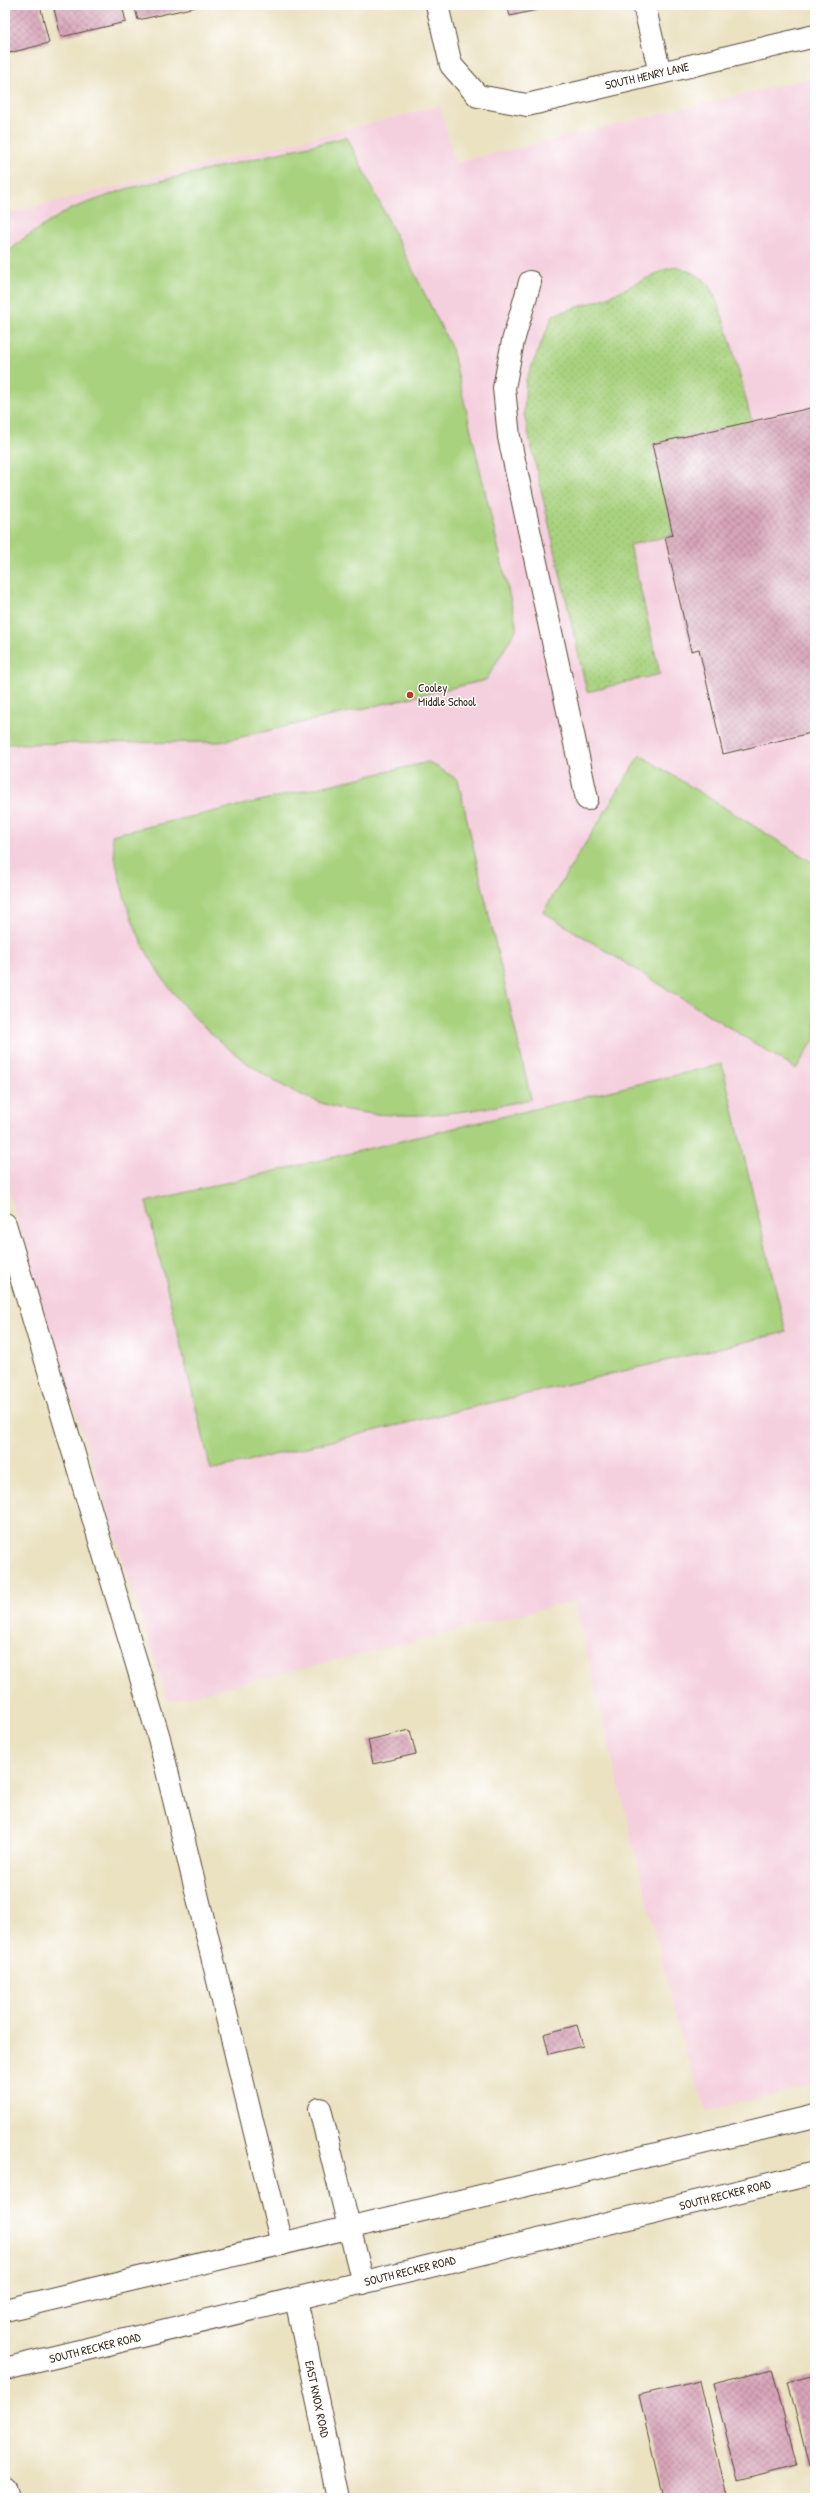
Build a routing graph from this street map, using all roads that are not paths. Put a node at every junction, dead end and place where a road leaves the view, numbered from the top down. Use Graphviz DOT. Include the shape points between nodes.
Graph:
graph roads {
  1 [pos="437,5"];
  2 [pos="644,5"];
  3 [pos="815,36"];
  4 [pos="660,73"];
  5 [pos="530,282"];
  6 [pos="587,799"];
  7 [pos="5,1224"];
  8 [pos="320,2109"];
  9 [pos="815,2116"];
  10 [pos="815,2174"];
  11 [pos="349,2228"];
  12 [pos="282,2244"];
  13 [pos="363,2283"];
  14 [pos="296,2299"];
  15 [pos="5,2310"];
  16 [pos="5,2370"];
  17 [pos="5,2487"];
  18 [pos="8,2498"];
  19 [pos="338,2498"];
  1 -- 4 [label="main road, SOUTH HENRY LANE" via="451,65 478,96 527,105"];
  2 -- 4 [label="main road"];
  3 -- 4 [label="main road, SOUTH HENRY LANE"];
  5 -- 6 [label="main road" via="513,341 504,388 509,437"];
  7 -- 12 [label="main road" via="159,1738"];
  8 -- 11 [label="main road"];
  9 -- 11 [label="main road"];
  10 -- 13 [label="main road, SOUTH RECKER ROAD"];
  11 -- 12 [label="main road"];
  11 -- 13 [label="main road"];
  12 -- 15 [label="main road"];
  13 -- 14 [label="main road, SOUTH RECKER ROAD"];
  14 -- 16 [label="main road, SOUTH RECKER ROAD"];
  14 -- 19 [label="main road, EAST KNOX ROAD"];
  17 -- 18 [label="main road"];
}
